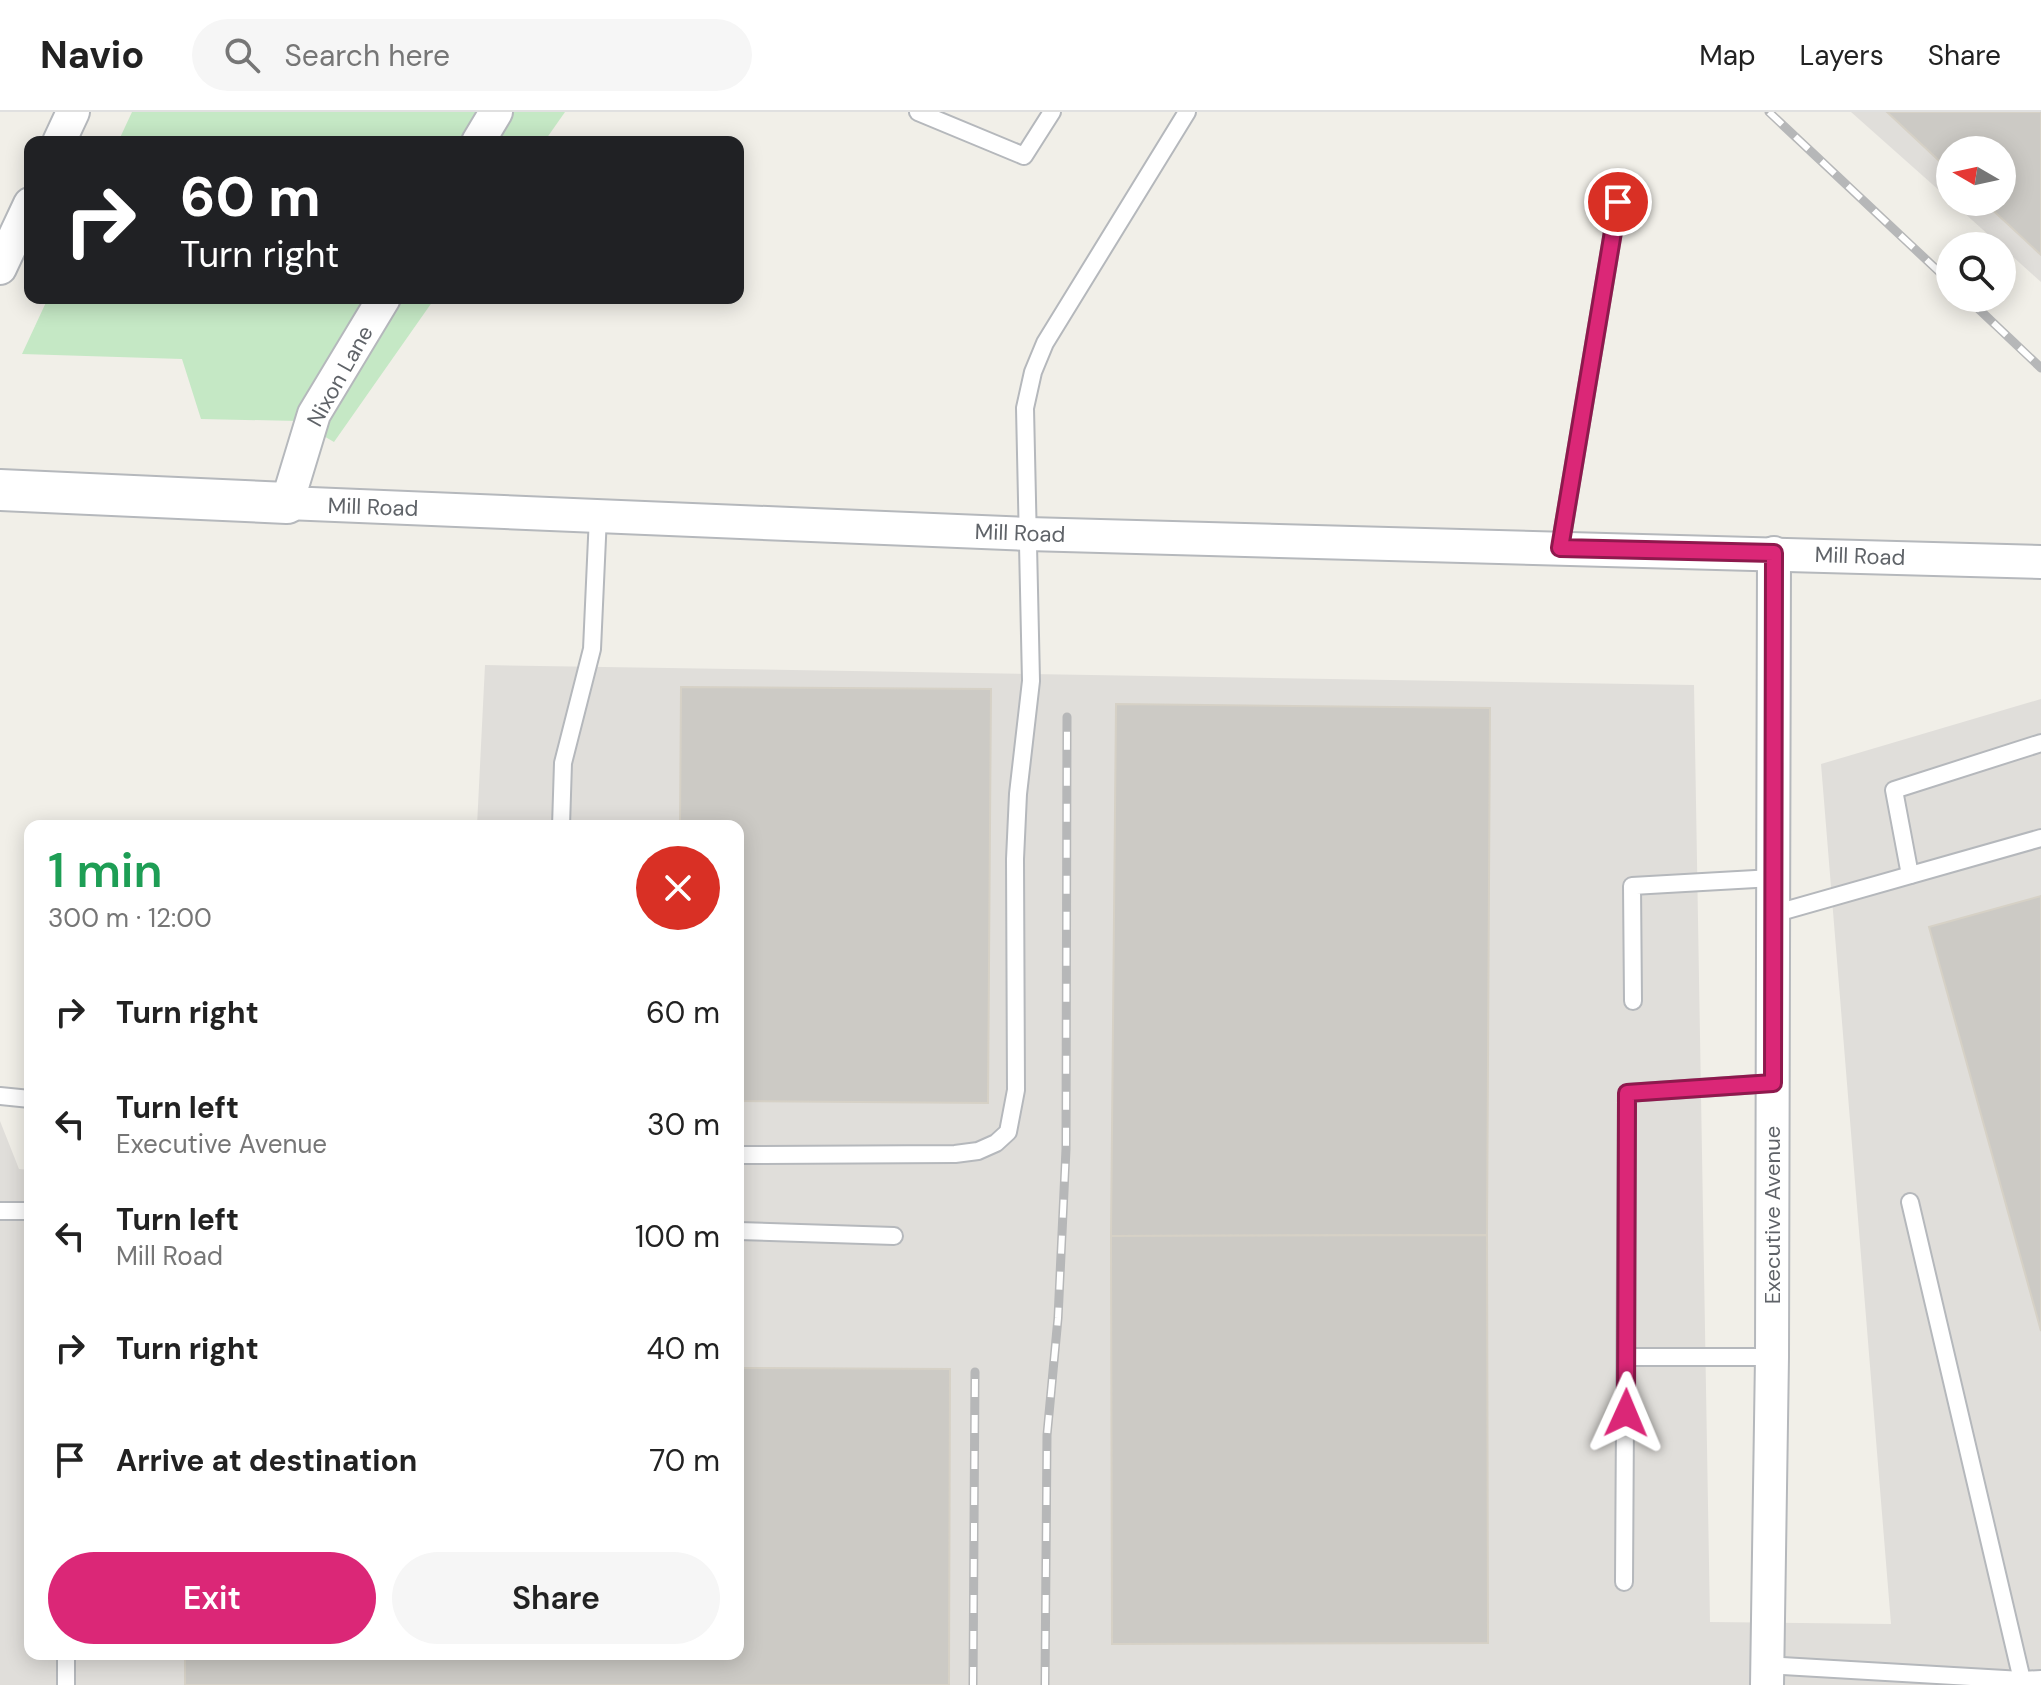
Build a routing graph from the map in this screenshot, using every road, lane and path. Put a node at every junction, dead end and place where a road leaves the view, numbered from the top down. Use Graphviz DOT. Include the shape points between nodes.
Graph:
graph roads {
  1 [pos="73,112"];
  2 [pos="496,112"];
  3 [pos="918,112"];
  4 [pos="1052,112"];
  5 [pos="1187,112"];
  6 [pos="62,136"];
  7 [pos="482,136"];
  8 [pos="1618,202"];
  9 [pos="24,217"];
  10 [pos="0,268"];
  11 [pos="380,304"];
  12 [pos="0,490"];
  13 [pos="287,503"];
  14 [pos="598,516"];
  15 [pos="1028,534"];
  16 [pos="1560,548"];
  17 [pos="1774,553"];
  18 [pos="2041,562"];
  19 [pos="2041,743"];
  20 [pos="561,820"];
  21 [pos="2041,838"];
  22 [pos="1910,875"];
  23 [pos="1773,878"];
  24 [pos="1773,914"];
  25 [pos="1633,1001"];
  26 [pos="1773,1083"];
  27 [pos="0,1096"];
  28 [pos="24,1098"];
  29 [pos="744,1155"];
  30 [pos="1910,1202"];
  31 [pos="0,1211"];
  32 [pos="24,1211"];
  33 [pos="744,1231"];
  34 [pos="894,1236"];
  35 [pos="1627,1357"];
  36 [pos="1772,1357"];
  37 [pos="1624,1582"];
  38 [pos="66,1660"];
  39 [pos="1767,1675"];
  40 [pos="2041,1679"];
  41 [pos="2022,1680"];
  42 [pos="66,1685"];
  1 -- 6 [label="street"];
  2 -- 7 [label="street"];
  3 -- 4 [label="lane" via="1024,156"];
  5 -- 15 [label="lane" via="1045,343 1033,372 1025,408"];
  8 -- 16 [label="lane"];
  9 -- 10 [label="street"];
  11 -- 13 [label="street, Nixon Lane" via="314,414"];
  12 -- 13 [label="street, Mill Road"];
  13 -- 14 [label="street, Mill Road"];
  14 -- 15 [label="street, Mill Road"];
  14 -- 20 [label="lane" via="592,649 563,763"];
  15 -- 16 [label="street, Mill Road"];
  15 -- 29 [label="lane" via="1031,681 1016,834 1016,1090 1008,1132 978,1151 955,1154"];
  16 -- 17 [label="street, Mill Road"];
  17 -- 18 [label="street, Mill Road"];
  17 -- 23 [label="street, Executive Avenue"];
  19 -- 22 [label="lane" via="1894,790"];
  21 -- 22 [label="lane"];
  22 -- 24 [label="lane"];
  23 -- 24 [label="street, Executive Avenue"];
  23 -- 25 [label="lane" via="1632,886"];
  24 -- 26 [label="street, Executive Avenue"];
  26 -- 35 [label="lane" via="1627,1093"];
  26 -- 36 [label="street, Executive Avenue"];
  27 -- 28 [label="lane"];
  30 -- 41 [label="lane"];
  31 -- 32 [label="lane"];
  33 -- 34 [label="lane"];
  35 -- 36 [label="lane"];
  35 -- 37 [label="lane"];
  36 -- 39 [label="street, Executive Avenue"];
  38 -- 42 [label="lane"];
  39 -- 41 [label="lane"];
  40 -- 41 [label="lane"];
}
